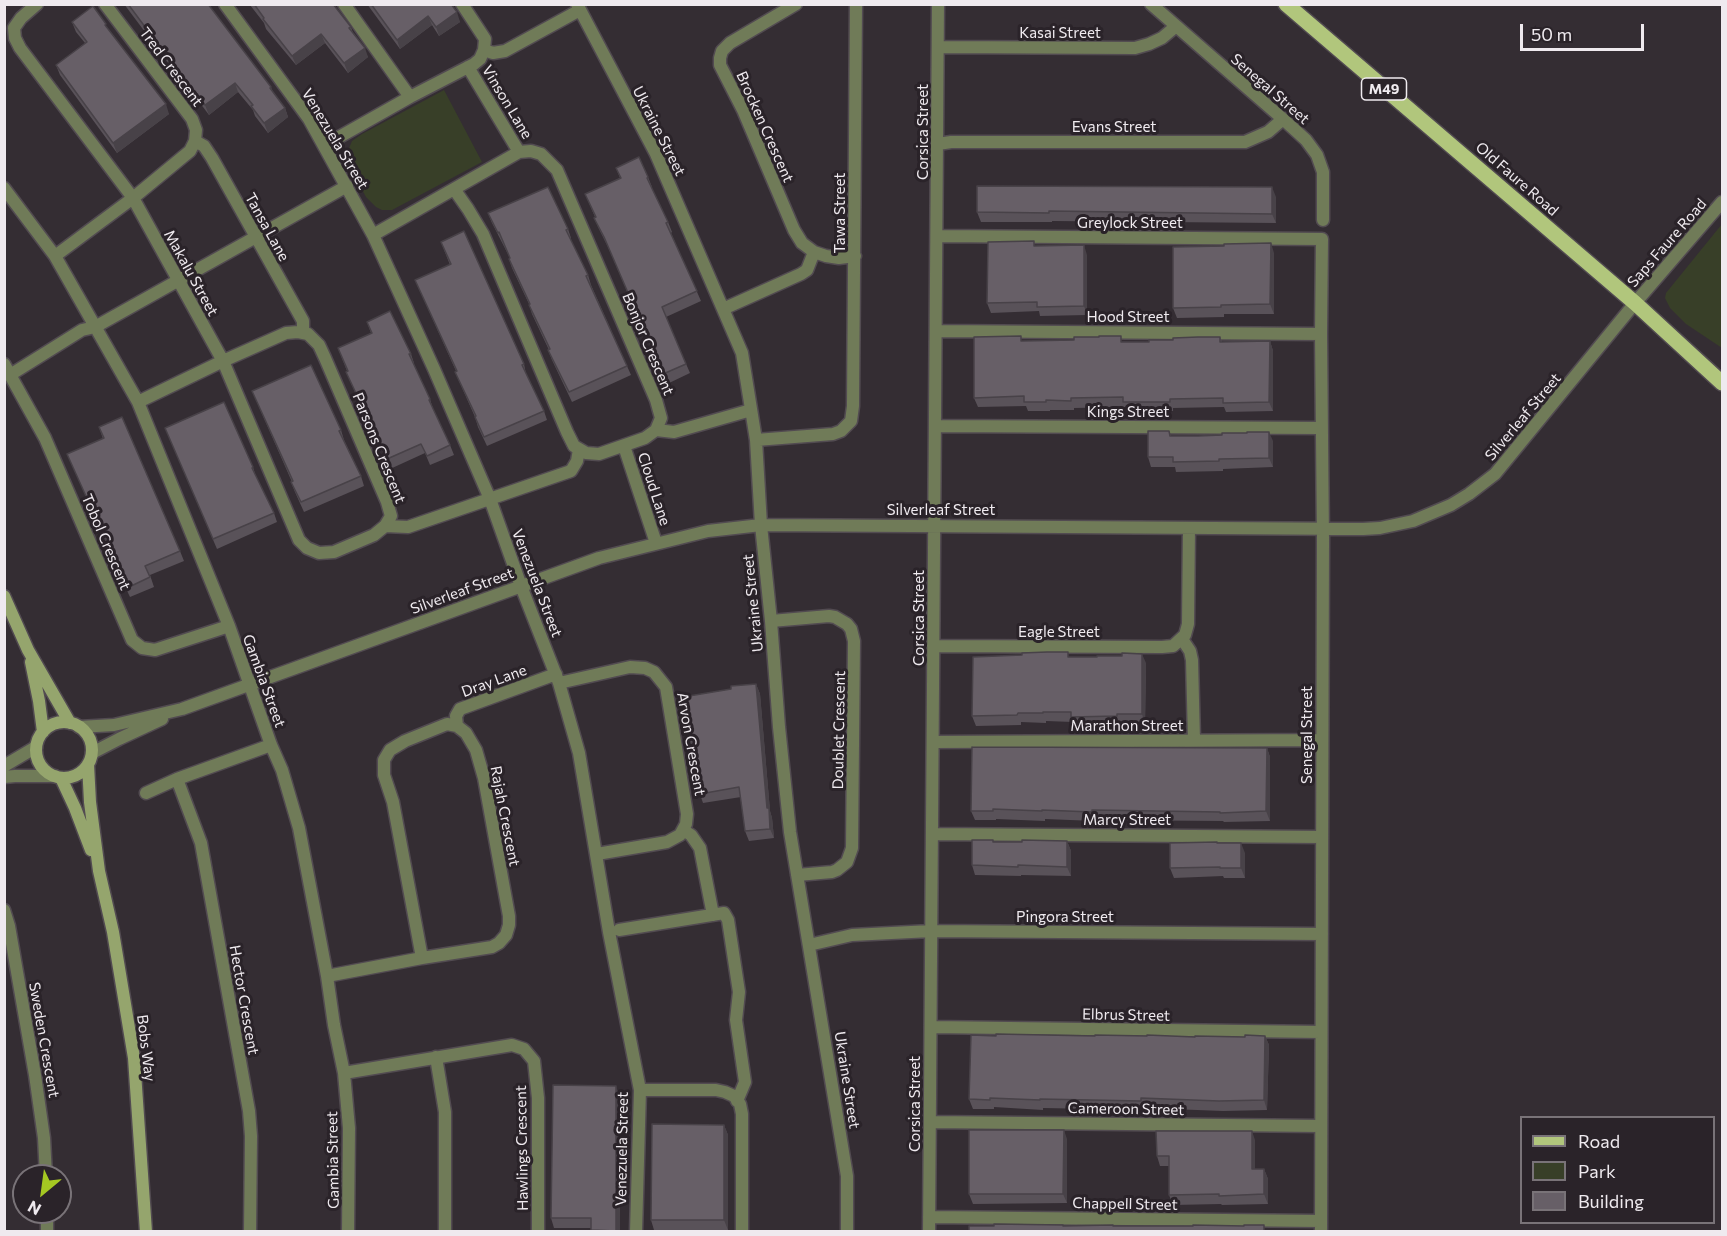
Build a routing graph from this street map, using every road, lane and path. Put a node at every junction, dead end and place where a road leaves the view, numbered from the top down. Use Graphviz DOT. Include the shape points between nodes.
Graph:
graph roads {
  1 [pos="37,4"];
  2 [pos="105,4"];
  3 [pos="225,4"];
  4 [pos="344,4"];
  5 [pos="462,4"];
  6 [pos="796,4"];
  7 [pos="856,4"];
  8 [pos="938,4"];
  9 [pos="1151,4"];
  10 [pos="1286,4"];
  11 [pos="579,6"];
  12 [pos="1175,27"];
  13 [pos="938,47"];
  14 [pos="484,50"];
  15 [pos="468,67"];
  16 [pos="410,97"];
  17 [pos="1283,118"];
  18 [pos="195,141"];
  19 [pos="938,144"];
  20 [pos="325,146"];
  21 [pos="519,152"];
  22 [pos="347,186"];
  23 [pos="4,188"];
  24 [pos="454,189"];
  25 [pos="134,198"];
  26 [pos="1722,202"];
  27 [pos="1323,220"];
  28 [pos="373,235"];
  29 [pos="937,236"];
  30 [pos="257,238"];
  31 [pos="1322,239"];
  32 [pos="814,252"];
  33 [pos="55,256"];
  34 [pos="855,256"];
  35 [pos="178,280"];
  36 [pos="1635,303"];
  37 [pos="723,309"];
  38 [pos="95,327"];
  39 [pos="936,331"];
  40 [pos="303,333"];
  41 [pos="1321,334"];
  42 [pos="223,361"];
  43 [pos="7,370"];
  44 [pos="1722,383"];
  45 [pos="138,402"];
  46 [pos="751,410"];
  47 [pos="935,426"];
  48 [pos="1321,428"];
  49 [pos="656,430"];
  50 [pos="756,440"];
  51 [pos="624,446"];
  52 [pos="579,449"];
  53 [pos="490,499"];
  54 [pos="761,525"];
  55 [pos="934,525"];
  56 [pos="385,526"];
  57 [pos="1189,528"];
  58 [pos="1322,529"];
  59 [pos="656,543"];
  60 [pos="520,586"];
  61 [pos="4,596"];
  62 [pos="771,621"];
  63 [pos="229,626"];
  64 [pos="1182,639"];
  65 [pos="933,646"];
  66 [pos="28,650"];
  67 [pos="557,679"];
  68 [pos="250,686"];
  69 [pos="182,709"];
  70 [pos="75,725"];
  71 [pos="457,726"];
  72 [pos="43,732"];
  73 [pos="1194,740"];
  74 [pos="1322,740"];
  75 [pos="933,742"];
  76 [pos="272,746"];
  77 [pos="36,747"];
  78 [pos="90,759"];
  79 [pos="4,766"];
  80 [pos="4,777"];
  81 [pos="58,777"];
  82 [pos="177,779"];
  83 [pos="146,793"];
  84 [pos="683,830"];
  85 [pos="932,834"];
  86 [pos="1322,837"];
  87 [pos="597,854"];
  88 [pos="99,871"];
  89 [pos="797,875"];
  90 [pos="4,910"];
  91 [pos="712,915"];
  92 [pos="619,930"];
  93 [pos="931,931"];
  94 [pos="1322,934"];
  95 [pos="809,945"];
  96 [pos="422,958"];
  97 [pos="327,976"];
  98 [pos="931,1027"];
  99 [pos="1321,1032"];
  100 [pos="436,1057"];
  101 [pos="344,1073"];
  102 [pos="640,1090"];
  103 [pos="737,1101"];
  104 [pos="930,1122"];
  105 [pos="1321,1126"];
  106 [pos="46,1164"];
  107 [pos="929,1217"];
  108 [pos="1321,1226"];
  109 [pos="146,1232"];
  110 [pos="250,1232"];
  111 [pos="348,1232"];
  112 [pos="445,1232"];
  113 [pos="538,1232"];
  114 [pos="636,1232"];
  115 [pos="742,1232"];
  116 [pos="847,1232"];
  117 [pos="929,1232"];
  1 -- 25 [label="street" via="14,28 20,48"];
  2 -- 18 [label="street, Tred Crescent" via="192,119"];
  3 -- 20 [label="street, Venezuela Street"];
  4 -- 16 [label="street"];
  5 -- 14 [label="street" via="484,39"];
  6 -- 32 [label="street, Brocken Crescent" via="730,43 722,51 720,65 794,230"];
  7 -- 34 [label="street, Tawa Street"];
  8 -- 13 [label="street, Corsica Street"];
  9 -- 12 [label="street, Senegal Street"];
  10 -- 36 [label="main road, Old Faure Road / M49"];
  11 -- 14 [label="street" via="505,51"];
  11 -- 37 [label="street, Ukraine Street" via="656,154"];
  12 -- 13 [label="street, Kasai Street" via="1162,38 1135,48"];
  12 -- 17 [label="street, Senegal Street"];
  13 -- 19 [label="street, Corsica Street"];
  14 -- 15 [label="street" via="480,59"];
  15 -- 16 [label="street"];
  15 -- 21 [label="street, Vinson Lane"];
  16 -- 20 [label="street"];
  17 -- 19 [label="street, Evans Street" via="1268,132 1245,141"];
  17 -- 27 [label="street, Senegal Street" via="1317,154 1323,172"];
  18 -- 25 [label="street" via="190,151"];
  18 -- 30 [label="street, Tansa Lane" via="212,158"];
  19 -- 29 [label="street, Corsica Street"];
  20 -- 22 [label="street, Venezuela Street"];
  21 -- 24 [label="street"];
  21 -- 49 [label="street, Bonjor Crescent" via="531,150 541,154 557,170 656,400 661,418"];
  22 -- 28 [label="street, Venezuela Street"];
  22 -- 30 [label="street"];
  23 -- 33 [label="street, Gambia Street"];
  24 -- 28 [label="street"];
  24 -- 52 [label="street" via="483,234 567,432"];
  25 -- 33 [label="street"];
  25 -- 35 [label="street, Makalu Street"];
  26 -- 36 [label="street, Saps Faure Road"];
  28 -- 53 [label="street, Venezuela Street"];
  29 -- 31 [label="street, Greylock Street"];
  29 -- 39 [label="street, Corsica Street"];
  30 -- 35 [label="street"];
  30 -- 40 [label="street, Tansa Lane" via="303,321"];
  31 -- 41 [label="street, Senegal Street"];
  32 -- 34 [label="street" via="839,258"];
  32 -- 37 [label="street" via="807,270 801,274"];
  33 -- 38 [label="street, Gambia Street"];
  34 -- 50 [label="street, Tawa Street" via="851,421 833,434"];
  35 -- 38 [label="street"];
  35 -- 42 [label="street, Makalu Street"];
  36 -- 44 [label="main road, Old Faure Road / M49"];
  36 -- 58 [label="street, Silverleaf Street" via="1506,462 1469,494 1433,514 1397,525"];
  37 -- 46 [label="street, Ukraine Street" via="742,353"];
  38 -- 43 [label="street" via="82,330"];
  38 -- 45 [label="street, Gambia Street"];
  39 -- 41 [label="street, Hood Street"];
  39 -- 47 [label="street, Corsica Street"];
  40 -- 42 [label="street" via="286,333"];
  40 -- 56 [label="street, Parsons Crescent" via="318,345 325,358 387,502 390,516"];
  41 -- 48 [label="street, Senegal Street"];
  42 -- 45 [label="street"];
  42 -- 56 [label="street, Parsons Crescent" via="299,540 319,553 334,552 374,535"];
  43 -- 63 [label="street, Tobol Crescent" via="45,438 132,640 142,648 155,650"];
  45 -- 63 [label="street, Gambia Street"];
  46 -- 49 [label="street" via="674,432"];
  46 -- 50 [label="street, Ukraine Street"];
  47 -- 48 [label="street, Kings Street"];
  47 -- 55 [label="street, Corsica Street"];
  48 -- 58 [label="street, Senegal Street"];
  49 -- 51 [label="street"];
  50 -- 54 [label="street, Ukraine Street"];
  51 -- 52 [label="street" via="599,454"];
  51 -- 59 [label="street, Cloud Lane"];
  52 -- 53 [label="street" via="571,471"];
  53 -- 56 [label="street" via="408,527"];
  53 -- 60 [label="street, Venezuela Street"];
  54 -- 55 [label="street, Silverleaf Street"];
  54 -- 59 [label="street, Silverleaf Street" via="708,531"];
  54 -- 62 [label="street, Ukraine Street"];
  55 -- 57 [label="street, Silverleaf Street"];
  55 -- 65 [label="street, Corsica Street"];
  57 -- 58 [label="street, Silverleaf Street"];
  57 -- 64 [label="street" via="1188,624"];
  58 -- 74 [label="street, Senegal Street"];
  59 -- 60 [label="street, Silverleaf Street"];
  60 -- 67 [label="street, Venezuela Street"];
  60 -- 68 [label="street, Silverleaf Street"];
  61 -- 66 [label="street"];
  62 -- 89 [label="street, Ukraine Street"];
  62 -- 89 [label="street, Doublet Crescent" via="836,617 851,629 854,641 852,848 847,862 837,870"];
  63 -- 68 [label="street, Gambia Street"];
  64 -- 65 [label="street, Eagle Street" via="1173,646 1162,647"];
  64 -- 73 [label="street" via="1190,651 1193,670"];
  65 -- 75 [label="street, Corsica Street"];
  66 -- 70 [label="street"];
  66 -- 72 [label="street"];
  67 -- 71 [label="street, Dray Lane" via="460,709"];
  67 -- 84 [label="street, Arvon Crescent" via="630,667 645,668 662,680 687,814"];
  67 -- 87 [label="street, Venezuela Street" via="579,753"];
  68 -- 69 [label="street, Silverleaf Street"];
  68 -- 76 [label="street, Gambia Street"];
  69 -- 70 [label="street, Silverleaf Street" via="114,725"];
  69 -- 78 [label="street, Silverleaf Street"];
  70 -- 72 [label="street" via="60,722"];
  70 -- 78 [label="street" via="89,738"];
  71 -- 96 [label="street" via="447,724 405,741 390,750 384,760"];
  71 -- 96 [label="street, Rajah Crescent" via="476,750 484,778 509,925 506,935 492,947"];
  72 -- 77 [label="street"];
  73 -- 74 [label="street, Marathon Street"];
  73 -- 75 [label="street, Marathon Street"];
  74 -- 86 [label="street, Senegal Street"];
  75 -- 85 [label="street, Corsica Street"];
  76 -- 82 [label="street"];
  76 -- 97 [label="street, Gambia Street" via="299,828"];
  77 -- 79 [label="street"];
  77 -- 81 [label="street" via="39,762 48,773"];
  78 -- 81 [label="street" via="81,772"];
  78 -- 88 [label="street, Bobs Way" via="90,802"];
  80 -- 81 [label="street"];
  81 -- 88 [label="street, Bobs Way" via="75,808"];
  82 -- 83 [label="street"];
  82 -- 110 [label="street, Hector Crescent" via="201,843 249,1111"];
  84 -- 87 [label="street" via="667,842"];
  84 -- 91 [label="street" via="700,848"];
  85 -- 86 [label="street, Marcy Street"];
  85 -- 93 [label="street, Corsica Street"];
  86 -- 94 [label="street, Senegal Street"];
  87 -- 102 [label="street, Venezuela Street"];
  88 -- 109 [label="street, Bobs Way" via="134,1058"];
  89 -- 95 [label="street, Ukraine Street"];
  90 -- 106 [label="street, Sweden Crescent" via="45,1138"];
  91 -- 92 [label="street"];
  91 -- 103 [label="street" via="724,913 728,920 739,992 736,1020 745,1082"];
  93 -- 94 [label="street, Pingora Street"];
  93 -- 95 [label="street, Pingora Street" via="852,935"];
  93 -- 98 [label="street, Corsica Street"];
  94 -- 99 [label="street, Senegal Street"];
  95 -- 116 [label="street, Ukraine Street" via="847,1176"];
  96 -- 97 [label="street, Rajah Crescent"];
  97 -- 101 [label="street, Gambia Street"];
  98 -- 99 [label="street, Elbrus Street"];
  98 -- 104 [label="street, Corsica Street"];
  99 -- 105 [label="street, Senegal Street"];
  100 -- 101 [label="street, Hawlings Crescent"];
  100 -- 112 [label="street" via="445,1112"];
  100 -- 113 [label="street, Hawlings Crescent" via="512,1045 524,1049 534,1061 538,1098"];
  101 -- 111 [label="street, Gambia Street" via="349,1128"];
  102 -- 103 [label="street" via="716,1090 734,1096"];
  102 -- 114 [label="street, Venezuela Street"];
  103 -- 115 [label="street" via="742,1114"];
  104 -- 105 [label="street, Cameroon Street"];
  104 -- 107 [label="street, Corsica Street"];
  105 -- 108 [label="street, Senegal Street"];
  107 -- 108 [label="street, Chappell Street"];
  107 -- 117 [label="street, Corsica Street"];
}
